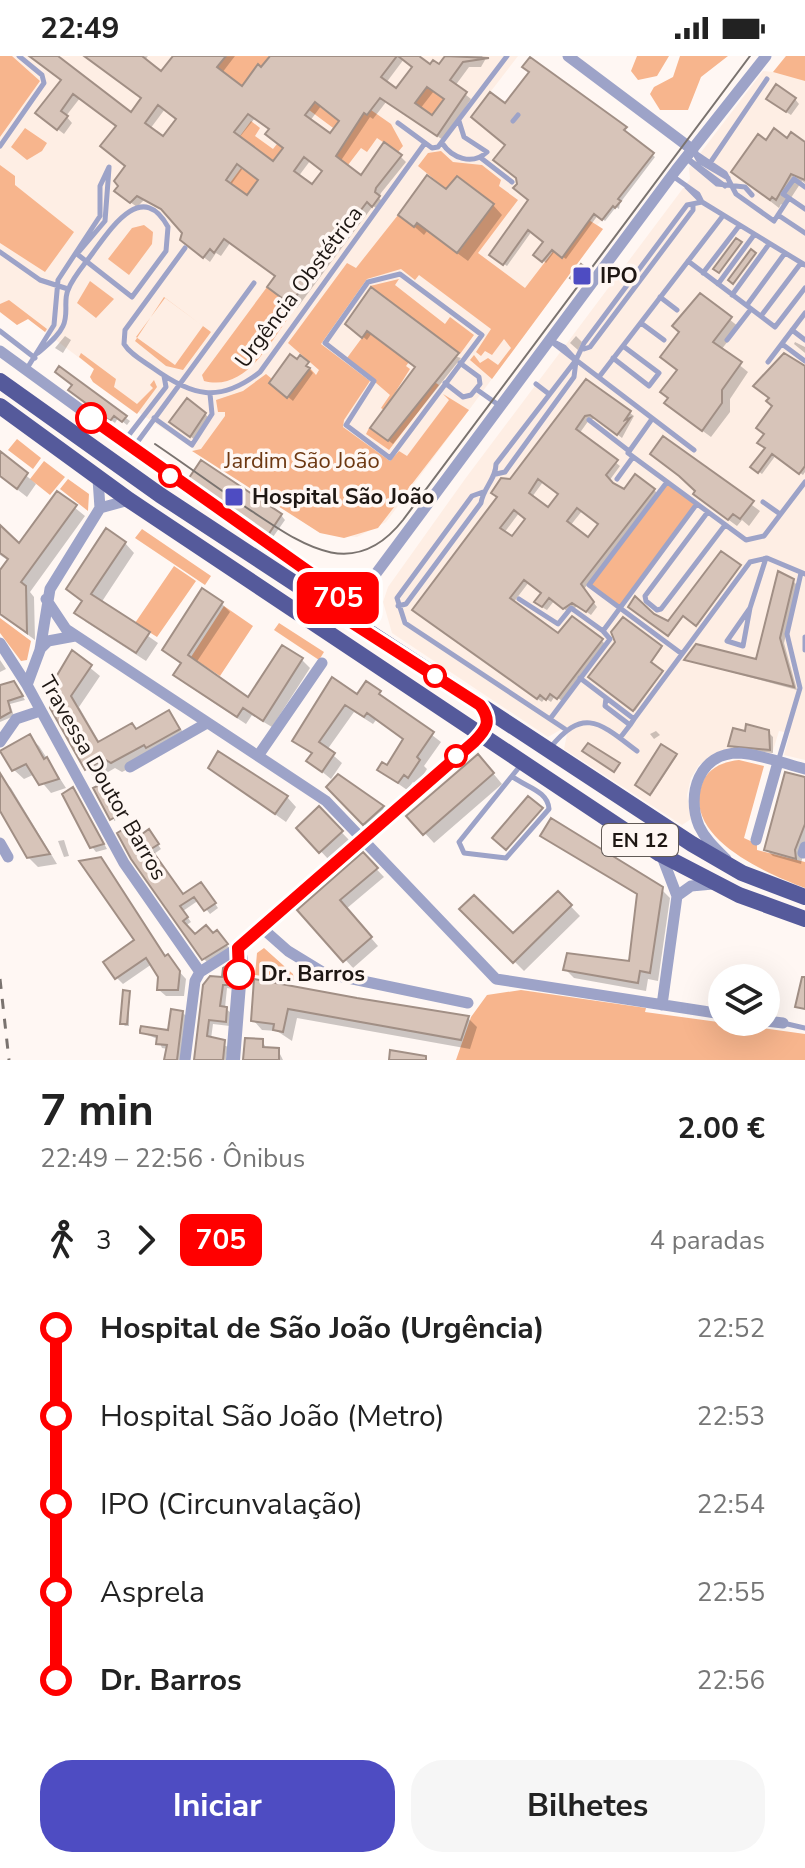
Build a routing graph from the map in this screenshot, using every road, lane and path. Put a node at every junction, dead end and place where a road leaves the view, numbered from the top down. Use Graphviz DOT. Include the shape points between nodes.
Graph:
graph roads {
  1 [pos="19,56"];
  2 [pos="507,56"];
  3 [pos="568,56"];
  4 [pos="766,56"];
  5 [pos="767,79"];
  6 [pos="459,120"];
  7 [pos="398,123"];
  8 [pos="425,143"];
  9 [pos="442,143"];
  10 [pos="0,146"];
  11 [pos="690,154"];
  12 [pos="481,158"];
  13 [pos="710,163"];
  14 [pos="672,176"];
  15 [pos="729,179"];
  16 [pos="512,182"];
  17 [pos="728,186"];
  18 [pos="805,187"];
  19 [pos="755,193"];
  20 [pos="789,198"];
  21 [pos="702,202"];
  22 [pos="693,204"];
  23 [pos="805,209"];
  24 [pos="778,215"];
  25 [pos="722,217"];
  26 [pos="739,226"];
  27 [pos="805,233"];
  28 [pos="754,235"];
  29 [pos="769,244"];
  30 [pos="185,248"];
  31 [pos="0,252"];
  32 [pos="785,253"];
  33 [pos="77,254"];
  34 [pos="688,261"];
  35 [pos="87,262"];
  36 [pos="644,262"];
  37 [pos="803,264"];
  38 [pos="650,267"];
  39 [pos="703,273"];
  40 [pos="254,283"];
  41 [pos="718,284"];
  42 [pos="57,285"];
  43 [pos="68,289"];
  44 [pos="804,290"];
  45 [pos="732,295"];
  46 [pos="660,297"];
  47 [pos="749,307"];
  48 [pos="677,310"];
  49 [pos="805,314"];
  50 [pos="761,316"];
  51 [pos="641,323"];
  52 [pos="792,330"];
  53 [pos="0,331"];
  54 [pos="550,340"];
  55 [pos="664,340"];
  56 [pos="727,340"];
  57 [pos="805,340"];
  58 [pos="782,344"];
  59 [pos="623,346"];
  60 [pos="584,349"];
  61 [pos="0,351"];
  62 [pos="37,356"];
  63 [pos="613,358"];
  64 [pos="576,360"];
  65 [pos="805,361"];
  66 [pos="768,362"];
  67 [pos="460,363"];
  68 [pos="26,370"];
  69 [pos="164,376"];
  70 [pos="599,377"];
  71 [pos="0,381"];
  72 [pos="445,383"];
  73 [pos="536,384"];
  74 [pos="178,387"];
  75 [pos="476,389"];
  76 [pos="210,393"];
  77 [pos="549,394"];
  78 [pos="544,401"];
  79 [pos="0,406"];
  80 [pos="500,406"];
  81 [pos="552,407"];
  82 [pos="154,418"];
  83 [pos="652,419"];
  84 [pos="589,420"];
  85 [pos="128,445"];
  86 [pos="694,450"];
  87 [pos="631,454"];
  88 [pos="496,474"];
  89 [pos="98,479"];
  90 [pos="617,479"];
  91 [pos="667,482"];
  92 [pos="805,482"];
  93 [pos="483,492"];
  94 [pos="129,500"];
  95 [pos="763,502"];
  96 [pos="696,505"];
  97 [pos="100,508"];
  98 [pos="707,513"];
  99 [pos="780,514"];
  100 [pos="725,525"];
  101 [pos="430,553"];
  102 [pos="767,558"];
  103 [pos="439,559"];
  104 [pos="803,574"];
  105 [pos="254,582"];
  106 [pos="46,599"];
  107 [pos="519,599"];
  108 [pos="398,606"];
  109 [pos="620,608"];
  110 [pos="750,608"];
  111 [pos="340,615"];
  112 [pos="603,631"];
  113 [pos="76,636"];
  114 [pos="805,637"];
  115 [pos="0,643"];
  116 [pos="40,650"];
  117 [pos="805,650"];
  118 [pos="682,654"];
  119 [pos="322,663"];
  120 [pos="580,678"];
  121 [pos="27,685"];
  122 [pos="606,698"];
  123 [pos="480,705"];
  124 [pos="40,711"];
  125 [pos="550,719"];
  126 [pos="634,719"];
  127 [pos="506,722"];
  128 [pos="207,723"];
  129 [pos="630,725"];
  130 [pos="565,729"];
  131 [pos="486,735"];
  132 [pos="620,738"];
  133 [pos="0,742"];
  134 [pos="549,749"];
  135 [pos="637,751"];
  136 [pos="258,756"];
  137 [pos="523,762"];
  138 [pos="778,762"];
  139 [pos="130,767"];
  140 [pos="805,769"];
  141 [pos="511,780"];
  142 [pos="361,838"];
  143 [pos="756,840"];
  144 [pos="0,843"];
  145 [pos="660,854"];
  146 [pos="8,857"];
  147 [pos="742,873"];
  148 [pos="718,885"];
  149 [pos="677,896"];
  150 [pos="805,897"];
  151 [pos="804,919"];
  152 [pos="262,928"];
  153 [pos="238,948"];
  154 [pos="200,972"];
  155 [pos="468,1003"];
  156 [pos="662,1005"];
  157 [pos="708,1012"];
  158 [pos="780,1023"];
  159 [pos="783,1023"];
  160 [pos="805,1028"];
  161 [pos="185,1060"];
  162 [pos="233,1060"];
  1 -- 10 [label="lane" via="44,83"];
  2 -- 6 [label="lane"];
  3 -- 11 [label="street"];
  4 -- 11 [label="street"];
  5 -- 13 [label="lane"];
  6 -- 9 [label="lane"];
  6 -- 12 [label="lane" via="464,137 487,152"];
  7 -- 8 [label="lane"];
  8 -- 9 [label="lane" via="435,149"];
  8 -- 76 [label="lane, Urgência Obstétrica" via="260,372 244,385"];
  9 -- 12 [label="lane" via="455,156"];
  11 -- 13 [label="lane"];
  11 -- 14 [label="street"];
  11 -- 15 [label="lane"];
  11 -- 17 [label="lane" via="694,168"];
  12 -- 16 [label="lane"];
  13 -- 15 [label="lane"];
  14 -- 21 [label="lane"];
  14 -- 54 [label="street"];
  15 -- 17 [label="lane"];
  17 -- 19 [label="lane"];
  17 -- 24 [label="lane" via="774,221"];
  18 -- 20 [label="lane" via="794,179 783,194"];
  20 -- 23 [label="lane"];
  20 -- 24 [label="lane"];
  21 -- 22 [label="lane"];
  21 -- 25 [label="lane"];
  22 -- 36 [label="lane"];
  22 -- 38 [label="lane"];
  24 -- 27 [label="lane"];
  25 -- 26 [label="lane"];
  25 -- 34 [label="lane"];
  26 -- 28 [label="lane"];
  26 -- 39 [label="lane"];
  28 -- 29 [label="lane"];
  28 -- 41 [label="lane"];
  29 -- 32 [label="lane"];
  29 -- 45 [label="lane"];
  30 -- 69 [label="lane" via="123,336 127,349"];
  31 -- 42 [label="lane" via="40,280"];
  32 -- 37 [label="lane"];
  32 -- 47 [label="lane"];
  33 -- 33 [label="lane" via="105,221 109,167 100,186 100,216"];
  33 -- 35 [label="lane"];
  33 -- 42 [label="lane"];
  34 -- 39 [label="lane"];
  34 -- 46 [label="lane"];
  35 -- 35 [label="lane" via="132,297 168,246 168,227 159,214 143,208 127,212"];
  35 -- 43 [label="lane"];
  36 -- 38 [label="lane"];
  36 -- 60 [label="lane"];
  37 -- 50 [label="lane"];
  38 -- 60 [label="lane"];
  39 -- 41 [label="lane"];
  40 -- 74 [label="lane"];
  41 -- 45 [label="lane"];
  42 -- 43 [label="lane"];
  42 -- 62 [label="lane" via="56,319"];
  43 -- 62 [label="lane" via="63,326"];
  44 -- 50 [label="lane" via="775,327"];
  45 -- 47 [label="lane"];
  46 -- 48 [label="lane"];
  46 -- 51 [label="lane"];
  47 -- 50 [label="lane"];
  47 -- 56 [label="lane"];
  49 -- 52 [label="lane"];
  51 -- 55 [label="lane"];
  51 -- 59 [label="lane"];
  52 -- 57 [label="lane"];
  52 -- 58 [label="lane"];
  53 -- 62 [label="lane"];
  54 -- 64 [label="lane"];
  54 -- 80 [label="street"];
  58 -- 65 [label="lane"];
  58 -- 66 [label="lane"];
  59 -- 63 [label="lane"];
  59 -- 63 [label="lane" via="659,373 649,386"];
  60 -- 64 [label="lane"];
  61 -- 68 [label="street"];
  62 -- 68 [label="lane"];
  63 -- 70 [label="lane"];
  64 -- 70 [label="lane"];
  64 -- 77 [label="lane"];
  64 -- 81 [label="lane" via="574,377"];
  67 -- 72 [label="lane"];
  67 -- 72 [label="lane" via="482,335 400,274 368,282 325,343 374,381 346,425 390,458"];
  67 -- 75 [label="lane" via="479,377"];
  68 -- 85 [label="street"];
  69 -- 74 [label="lane"];
  69 -- 85 [label="lane" via="166,387"];
  70 -- 83 [label="lane"];
  71 -- 111 [label="main road, EN 12"];
  72 -- 75 [label="lane" via="463,397"];
  73 -- 77 [label="lane"];
  74 -- 76 [label="lane, Urgência Obstétrica"];
  74 -- 82 [label="lane"];
  75 -- 80 [label="lane"];
  76 -- 82 [label="lane" via="212,414 192,445"];
  77 -- 78 [label="lane"];
  78 -- 81 [label="lane"];
  78 -- 88 [label="lane" via="496,464"];
  79 -- 89 [label="main road, EN 12"];
  80 -- 111 [label="street"];
  81 -- 88 [label="lane" via="505,472"];
  82 -- 85 [label="lane"];
  83 -- 86 [label="lane"];
  83 -- 87 [label="lane"];
  84 -- 87 [label="lane"];
  85 -- 111 [label="street" via="316,577 338,597"];
  87 -- 90 [label="lane"];
  87 -- 91 [label="lane"];
  88 -- 93 [label="lane"];
  89 -- 94 [label="main road, EN 12"];
  89 -- 97 [label="street"];
  91 -- 96 [label="lane"];
  91 -- 109 [label="lane" via="589,585"];
  92 -- 99 [label="lane"];
  93 -- 101 [label="lane" via="472,496"];
  93 -- 103 [label="lane" via="481,503"];
  94 -- 97 [label="street"];
  94 -- 105 [label="main road, EN 12"];
  95 -- 99 [label="lane"];
  96 -- 98 [label="lane"];
  96 -- 109 [label="lane"];
  97 -- 106 [label="street"];
  98 -- 100 [label="lane"];
  98 -- 100 [label="lane" via="645,596 657,610"];
  99 -- 100 [label="lane" via="764,536 753,540"];
  101 -- 103 [label="lane"];
  101 -- 108 [label="lane" via="397,598"];
  102 -- 104 [label="lane"];
  102 -- 110 [label="lane"];
  102 -- 118 [label="lane" via="750,562"];
  103 -- 108 [label="lane" via="406,604"];
  104 -- 138 [label="lane" via="787,634 800,688"];
  105 -- 111 [label="main road" via="272,586 317,616"];
  105 -- 131 [label="main road, EN 12"];
  106 -- 113 [label="street" via="59,623"];
  106 -- 116 [label="street"];
  107 -- 112 [label="lane" via="558,624 571,608"];
  108 -- 125 [label="lane" via="405,623"];
  109 -- 112 [label="lane"];
  109 -- 118 [label="lane"];
  110 -- 110 [label="lane" via="742,619 727,641 743,646"];
  111 -- 123 [label="main road, EN 12"];
  112 -- 120 [label="lane" via="610,639"];
  113 -- 116 [label="street" via="48,641"];
  113 -- 128 [label="street"];
  114 -- 117 [label="lane"];
  115 -- 121 [label="street, Travessa Doutor Barros"];
  116 -- 121 [label="street"];
  118 -- 126 [label="lane"];
  119 -- 136 [label="street"];
  120 -- 122 [label="lane"];
  120 -- 125 [label="lane"];
  121 -- 124 [label="street, Travessa Doutor Barros"];
  122 -- 126 [label="lane"];
  122 -- 129 [label="lane" via="605,706"];
  123 -- 127 [label="main road, EN 12"];
  123 -- 131 [label="main road" via="489,721"];
  124 -- 133 [label="street" via="16,719"];
  124 -- 154 [label="street, Travessa Doutor Barros" via="124,863"];
  125 -- 130 [label="lane"];
  126 -- 129 [label="lane"];
  127 -- 131 [label="main road"];
  127 -- 134 [label="main road, EN 12"];
  128 -- 136 [label="street"];
  128 -- 139 [label="street"];
  129 -- 132 [label="lane"];
  130 -- 132 [label="lane" via="588,722"];
  130 -- 134 [label="lane"];
  131 -- 137 [label="main road, EN 12"];
  131 -- 142 [label="street"];
  132 -- 135 [label="lane"];
  134 -- 147 [label="main road, EN 12"];
  136 -- 142 [label="street" via="326,801"];
  137 -- 141 [label="lane"];
  137 -- 145 [label="main road, EN 12"];
  138 -- 140 [label="street"];
  138 -- 143 [label="street"];
  138 -- 147 [label="street" via="727,755 711,762 695,784 694,811 700,827"];
  141 -- 141 [label="lane" via="459,842 464,853 506,858 549,809 541,793"];
  142 -- 152 [label="street"];
  142 -- 156 [label="street" via="496,979"];
  144 -- 146 [label="street"];
  145 -- 148 [label="main road, EN 12"];
  145 -- 149 [label="street"];
  147 -- 150 [label="main road, EN 12"];
  148 -- 149 [label="street" via="691,886"];
  148 -- 151 [label="main road, EN 12"];
  149 -- 156 [label="street"];
  152 -- 153 [label="street"];
  152 -- 155 [label="street" via="324,973"];
  153 -- 154 [label="street"];
  153 -- 162 [label="street"];
  154 -- 161 [label="street"];
  156 -- 157 [label="street"];
  158 -- 159 [label="street"];
  159 -- 160 [label="lane"];
}
